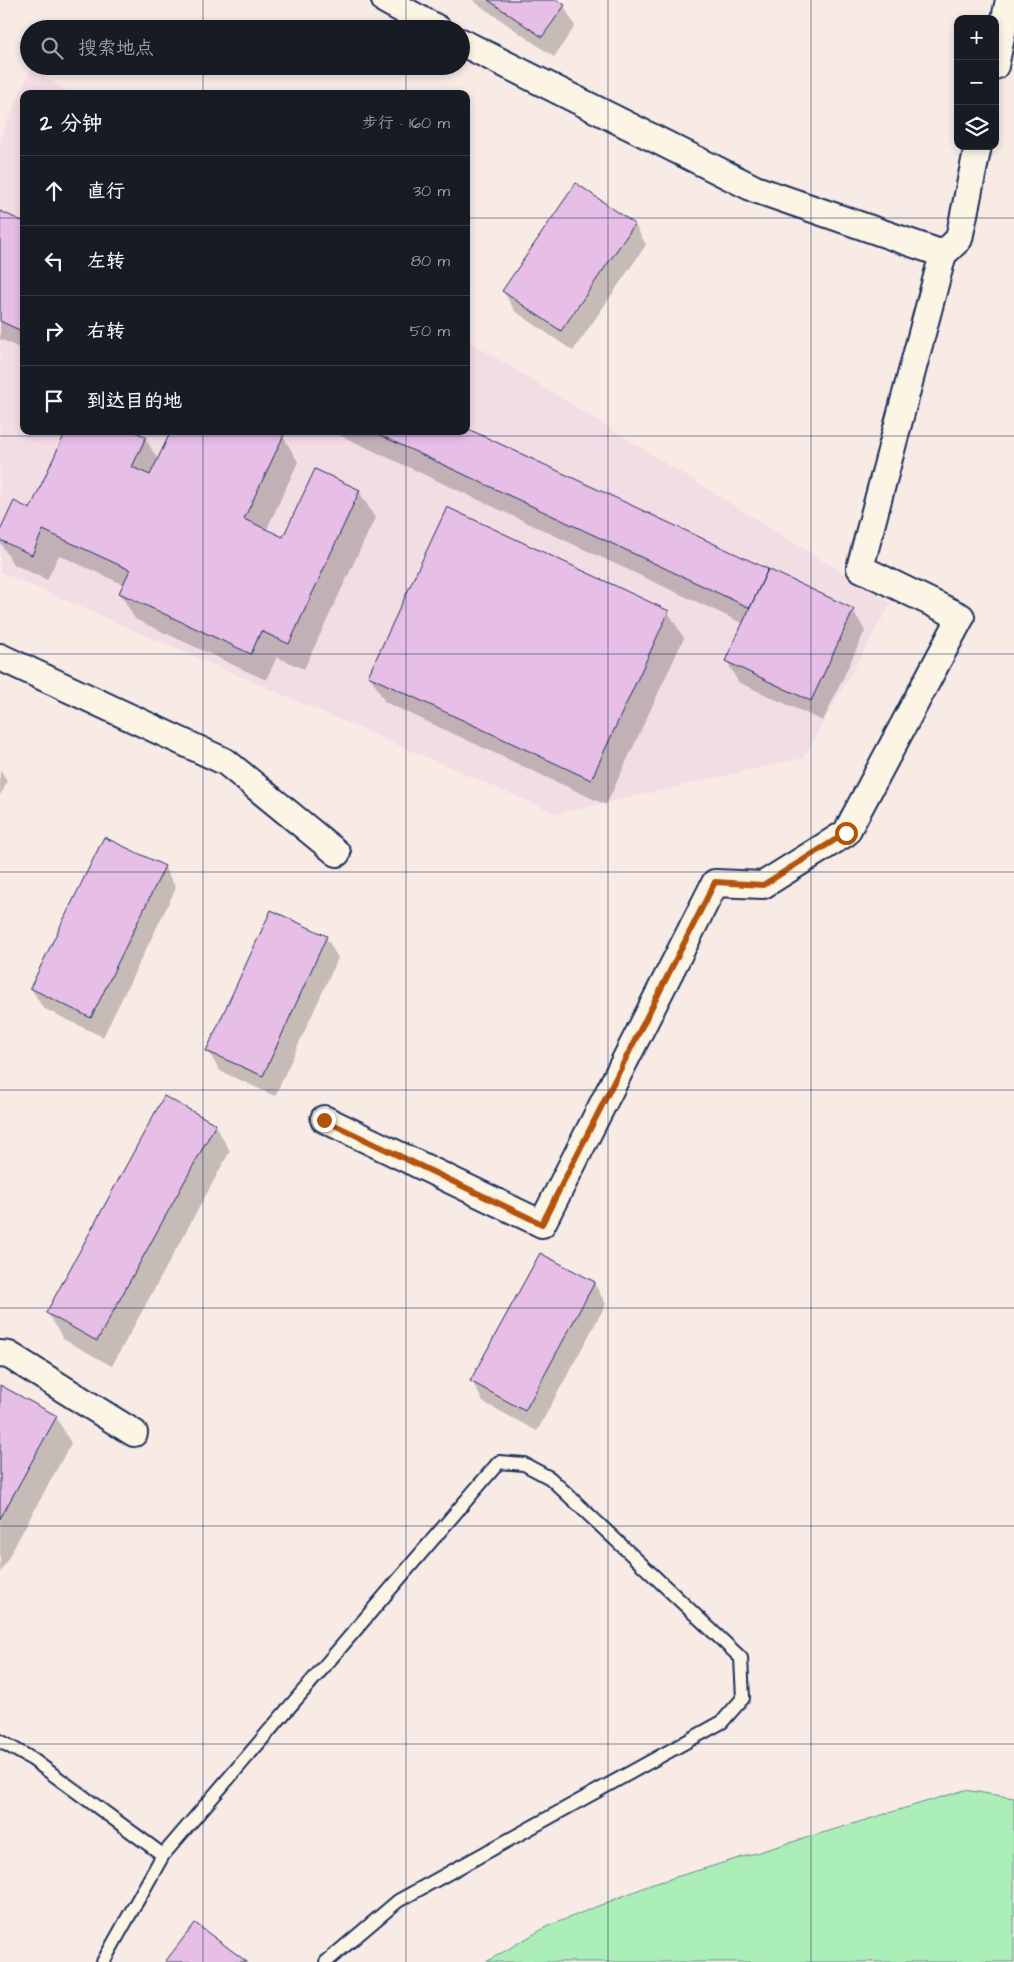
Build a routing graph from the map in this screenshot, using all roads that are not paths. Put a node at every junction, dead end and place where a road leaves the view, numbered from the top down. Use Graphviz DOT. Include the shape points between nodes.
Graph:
graph roads {
  1 [pos="386,0"];
  2 [pos="1009,0"];
  3 [pos="422,20"];
  4 [pos="470,46"];
  5 [pos="996,60"];
  6 [pos="977,150"];
  7 [pos="943,254"];
  8 [pos="0,656"];
  9 [pos="337,853"];
  10 [pos="324,1120"];
  11 [pos="0,1354"];
  12 [pos="134,1433"];
  13 [pos="0,1741"];
  14 [pos="163,1855"];
  15 [pos="103,1962"];
  16 [pos="326,1962"];
  1 -- 3 [label="street"];
  2 -- 5 [label="street"];
  4 -- 7 [label="street" via="755,188"];
  6 -- 7 [label="street" via="959,239"];
  7 -- 10 [label="street" via="860,568 961,617 846,833 763,885 715,882 542,1224"];
  8 -- 9 [label="street" via="226,762"];
  11 -- 12 [label="street" via="9,1355"];
  13 -- 14 [label="lane" via="32,1759"];
  14 -- 15 [label="lane"];
  14 -- 16 [label="lane" via="499,1462 524,1464 550,1478 741,1658 743,1698 722,1722 398,1901"];
}
